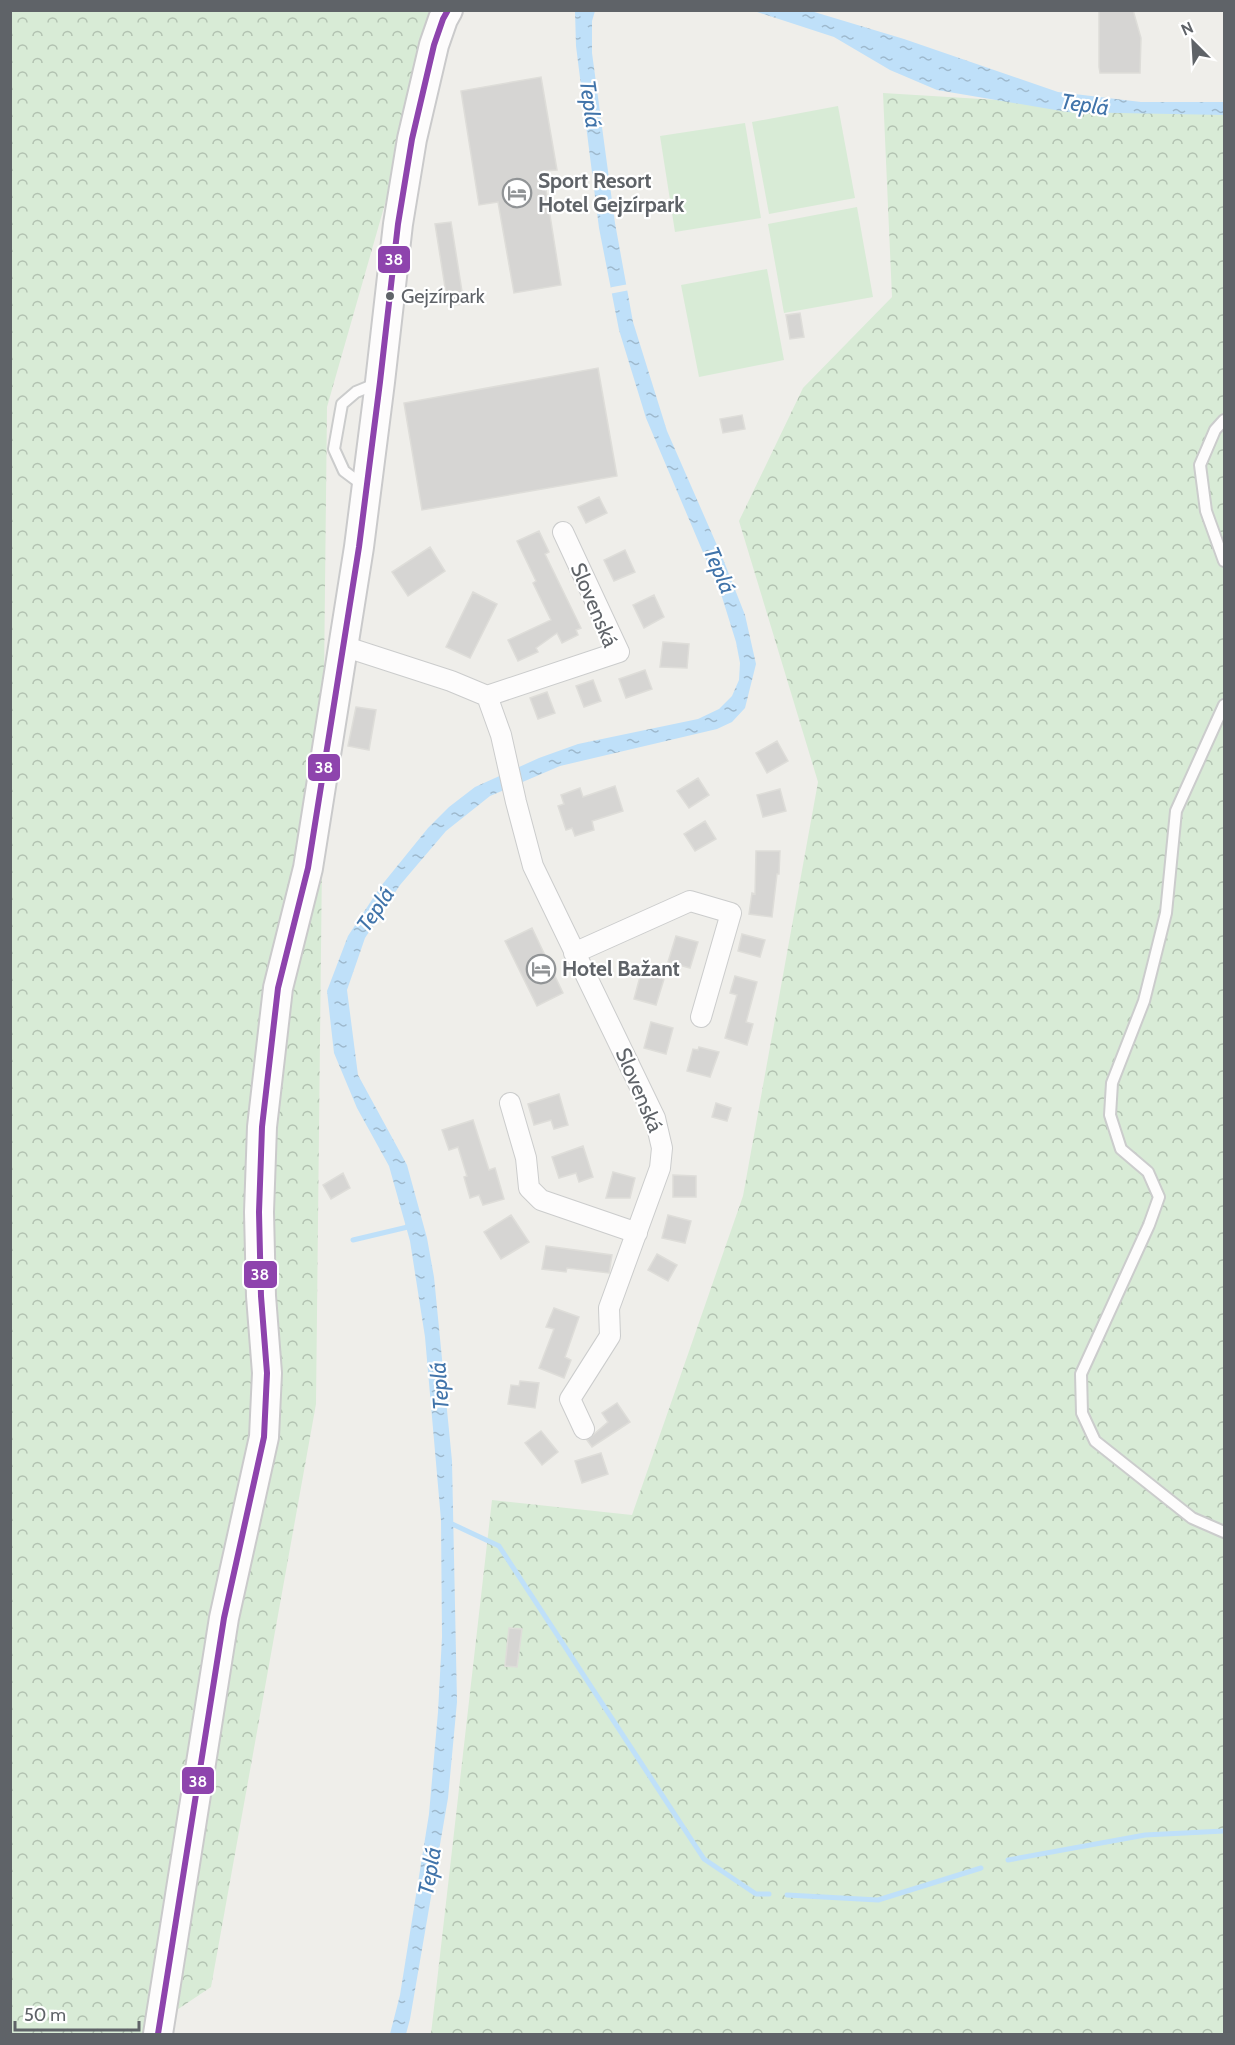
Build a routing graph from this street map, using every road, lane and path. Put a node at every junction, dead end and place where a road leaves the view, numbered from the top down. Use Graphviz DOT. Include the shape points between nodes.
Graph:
graph roads {
  1 [pos="448,10"];
  2 [pos="380,382"];
  3 [pos="1224,420"];
  4 [pos="367,488"];
  5 [pos="562,532"];
  6 [pos="1224,561"];
  7 [pos="343,646"];
  8 [pos="487,696"];
  9 [pos="1224,705"];
  10 [pos="574,953"];
  11 [pos="701,1017"];
  12 [pos="510,1103"];
  13 [pos="637,1233"];
  14 [pos="584,1429"];
  15 [pos="1224,1533"];
  16 [pos="158,2034"];
  1 -- 2 [label="street" via="434,45 412,139"];
  2 -- 4 [label="street"];
  2 -- 4 [label="lane" via="356,392 342,404 334,449 344,471"];
  3 -- 6 [label="lane" via="1215,430 1200,465 1206,511"];
  4 -- 7 [label="street"];
  5 -- 8 [label="street, Slovenská" via="619,652"];
  7 -- 8 [label="street"];
  7 -- 16 [label="street" via="308,868 278,988 262,1127 259,1212 267,1373 264,1437 224,1618"];
  8 -- 10 [label="street, Slovenská" via="501,735 533,866"];
  9 -- 15 [label="lane" via="1176,811 1166,913 1144,1001 1112,1083 1110,1115 1121,1149 1148,1172 1158,1197 1082,1374 1082,1413 1095,1441 1192,1518"];
  10 -- 11 [label="street" via="690,901 731,913"];
  10 -- 13 [label="street, Slovenská" via="655,1118 662,1148 660,1168"];
  12 -- 13 [label="street" via="526,1158 529,1188 541,1200"];
  13 -- 14 [label="street, Slovenská" via="609,1308 610,1336 570,1399"];
}
